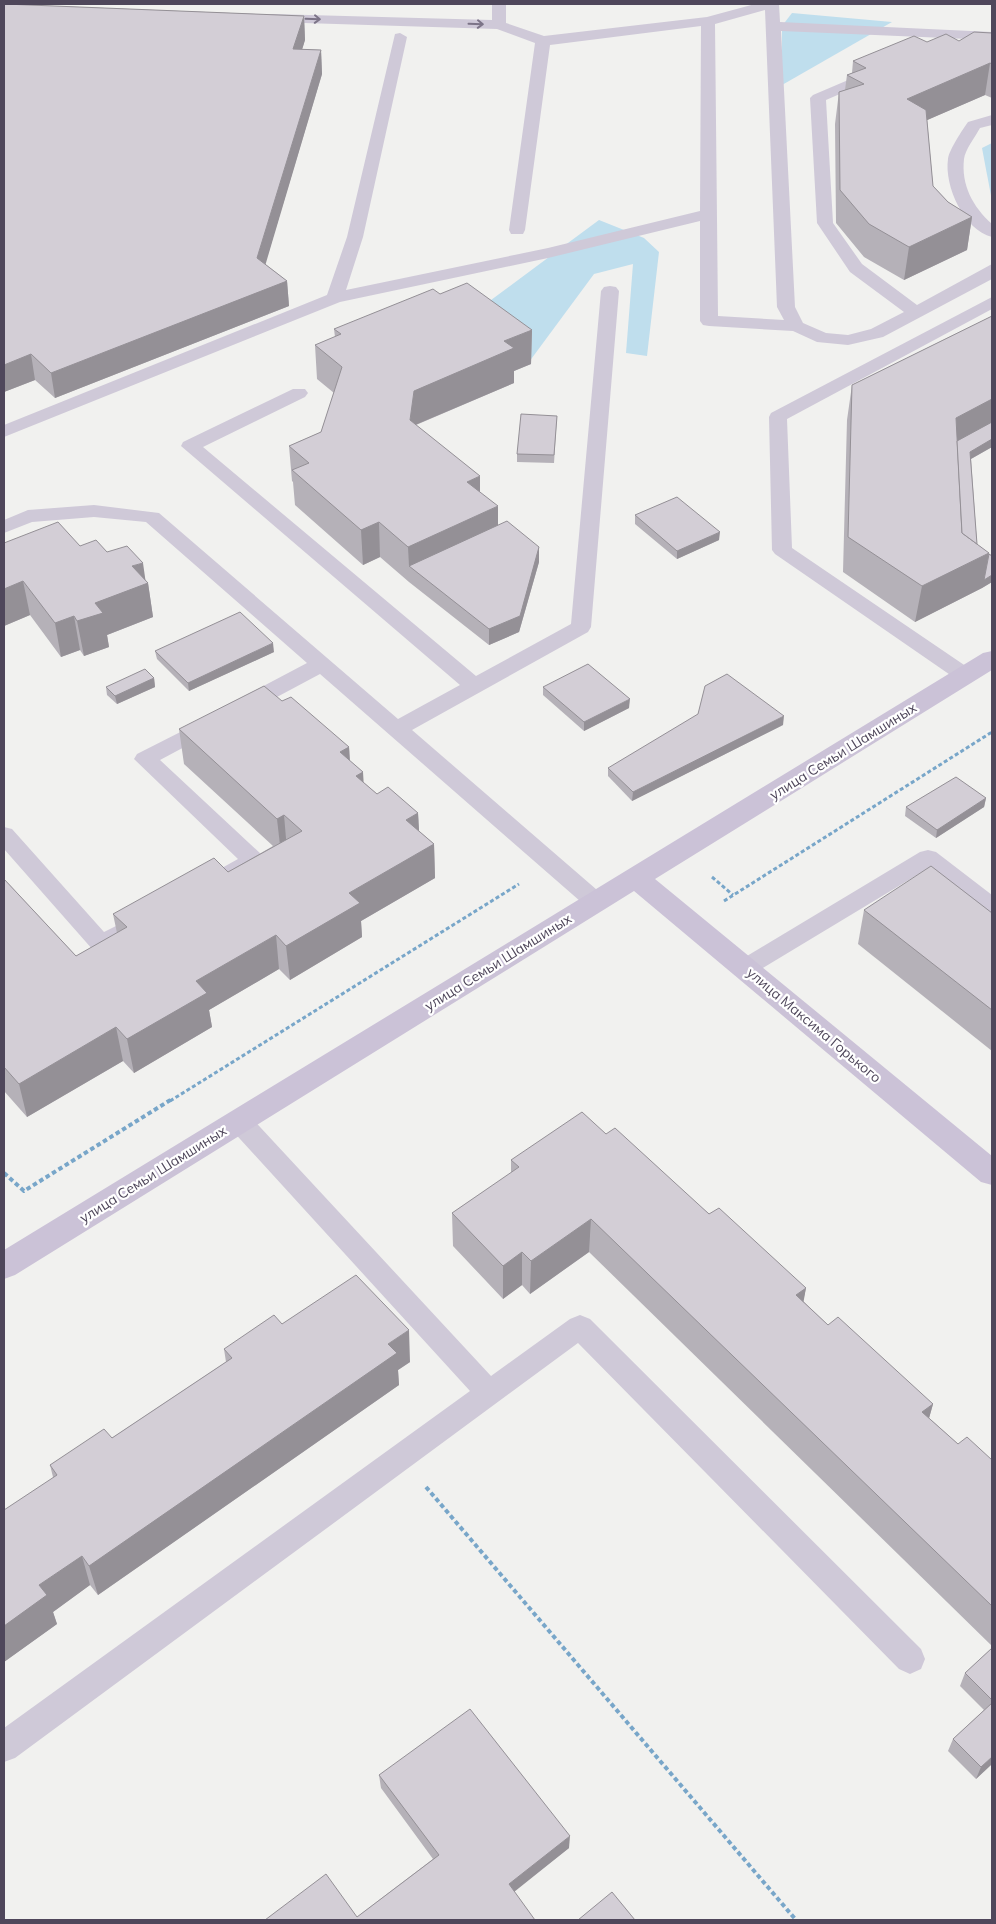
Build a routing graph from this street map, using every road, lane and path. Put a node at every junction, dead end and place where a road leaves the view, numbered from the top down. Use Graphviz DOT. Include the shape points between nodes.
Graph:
graph roads {
  1 [pos="499,4"];
  2 [pos="771,4"];
  3 [pos="260,18"];
  4 [pos="708,21"];
  5 [pos="499,25"];
  6 [pos="773,26"];
  7 [pos="992,36"];
  8 [pos="400,37"];
  9 [pos="543,41"];
  10 [pos="891,67"];
  11 [pos="992,120"];
  12 [pos="708,214"];
  13 [pos="517,230"];
  14 [pos="992,232"];
  15 [pos="992,269"];
  16 [pos="610,291"];
  17 [pos="335,298"];
  18 [pos="992,302"];
  19 [pos="916,312"];
  20 [pos="796,326"];
  21 [pos="299,393"];
  22 [pos="4,431"];
  23 [pos="4,527"];
  24 [pos="992,659"];
  25 [pos="321,664"];
  26 [pos="966,676"];
  27 [pos="474,686"];
  28 [pos="397,729"];
  29 [pos="992,732"];
  30 [pos="4,835"];
  31 [pos="552,864"];
  32 [pos="636,878"];
  33 [pos="211,884"];
  34 [pos="596,902"];
  35 [pos="992,907"];
  36 [pos="144,921"];
  37 [pos="690,922"];
  38 [pos="745,968"];
  39 [pos="239,1121"];
  40 [pos="4,1173"];
  41 [pos="992,1173"];
  42 [pos="4,1266"];
  43 [pos="488,1392"];
  44 [pos="400,1457"];
  45 [pos="910,1659"];
  46 [pos="4,1747"];
  47 [pos="796,1920"];
  1 -- 5 [label="lane"];
  2 -- 4 [label="lane"];
  2 -- 6 [label="lane"];
  3 -- 5 [label="lane, one-way"];
  4 -- 9 [label="lane"];
  4 -- 12 [label="lane"];
  5 -- 9 [label="lane"];
  6 -- 7 [label="lane"];
  6 -- 20 [label="lane" via="786,307"];
  8 -- 17 [label="lane" via="355,237"];
  9 -- 13 [label="lane"];
  10 -- 19 [label="lane" via="818,98 825,223 856,268"];
  11 -- 14 [label="lane" via="974,125 956,158 959,192 972,215"];
  12 -- 17 [label="lane" via="548,253"];
  12 -- 20 [label="lane" via="709,321"];
  15 -- 19 [label="lane" via="991,273"];
  16 -- 27 [label="lane" via="581,627"];
  17 -- 22 [label="lane"];
  18 -- 26 [label="lane" via="778,417 782,550"];
  19 -- 20 [label="lane" via="877,333 848,340 822,338"];
  21 -- 27 [label="lane" via="190,446"];
  23 -- 25 [label="lane" via="28,516 94,511 152,517"];
  24 -- 26 [label="street, улица Семьи Шамшиных"];
  25 -- 28 [label="lane"];
  25 -- 33 [label="lane" via="145,759 254,861"];
  26 -- 32 [label="street, улица Семьи Шамшиных"];
  27 -- 28 [label="lane"];
  28 -- 31 [label="lane"];
  29 -- 37 [label="path"];
  30 -- 36 [label="lane" via="101,944"];
  31 -- 34 [label="lane"];
  31 -- 40 [label="path" via="24,1191"];
  32 -- 34 [label="street, улица Семьи Шамшиных"];
  32 -- 37 [label="street, улица Максима Горького"];
  34 -- 39 [label="street, улица Семьи Шамшиных"];
  35 -- 38 [label="lane" via="928,858"];
  37 -- 38 [label="street, улица Максима Горького"];
  38 -- 41 [label="street, улица Максима Горького"];
  39 -- 42 [label="street, улица Семьи Шамшиных"];
  39 -- 43 [label="lane"];
  43 -- 44 [label="lane"];
  43 -- 45 [label="lane" via="580,1327"];
  44 -- 46 [label="lane"];
  44 -- 47 [label="path"];
}
